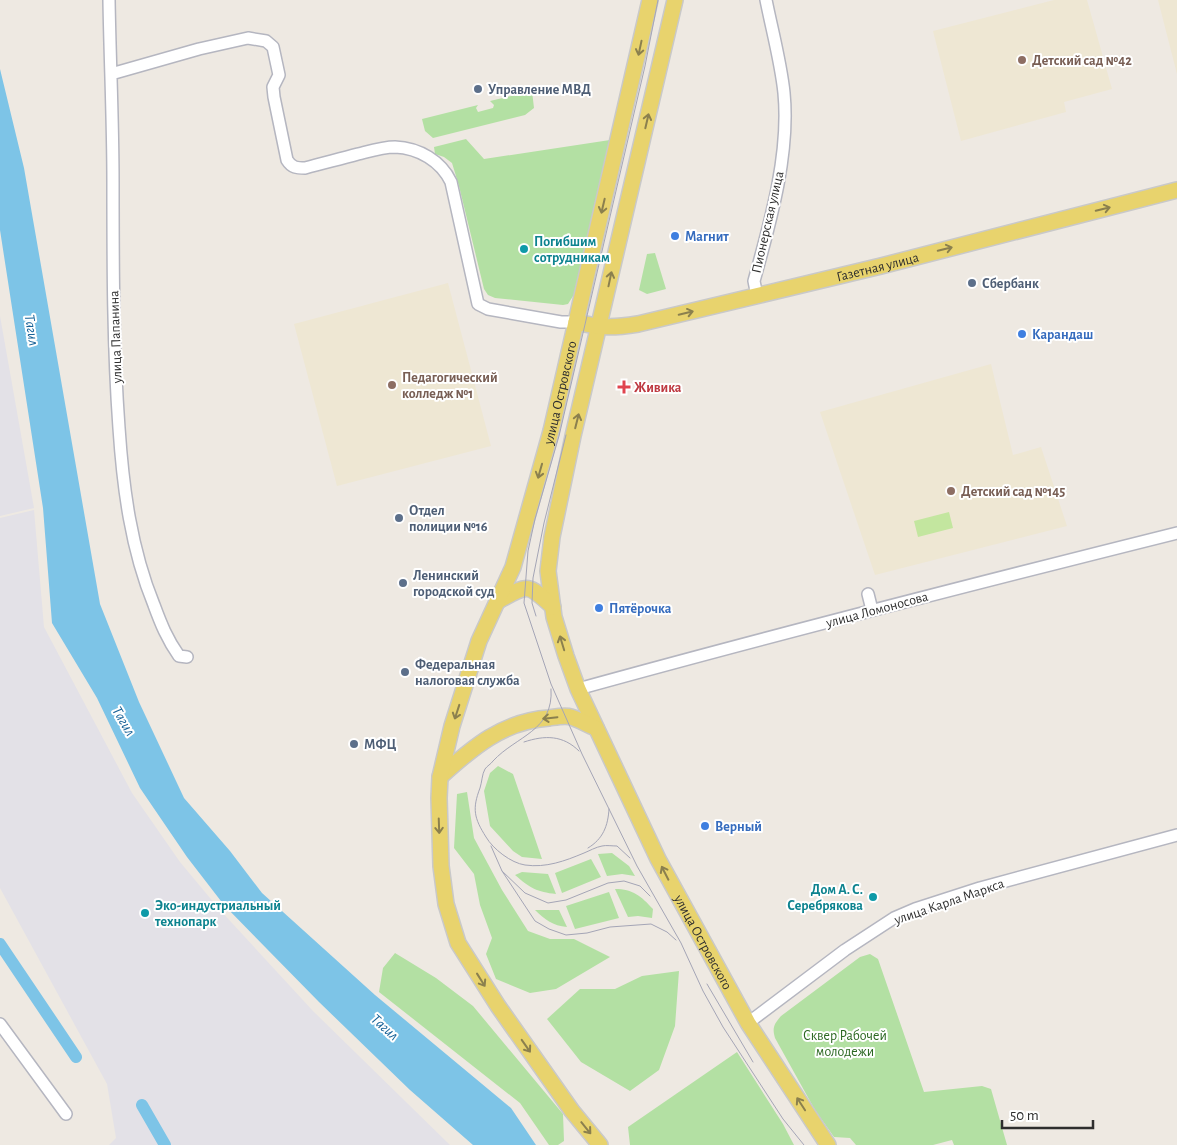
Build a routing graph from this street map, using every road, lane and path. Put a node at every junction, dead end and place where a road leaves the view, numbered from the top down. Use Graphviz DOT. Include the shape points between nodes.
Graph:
graph roads {
  1 [pos="109,0"];
  2 [pos="650,0"];
  3 [pos="675,0"];
  4 [pos="766,0"];
  5 [pos="111,74"];
  6 [pos="1177,190"];
  7 [pos="757,296"];
  8 [pos="576,322"];
  9 [pos="600,327"];
  10 [pos="1177,533"];
  11 [pos="868,594"];
  12 [pos="498,601"];
  13 [pos="553,608"];
  14 [pos="872,610"];
  15 [pos="187,657"];
  16 [pos="578,689"];
  17 [pos="596,728"];
  18 [pos="440,778"];
  19 [pos="1177,835"];
  20 [pos="748,1023"];
  21 [pos="0,1024"];
  22 [pos="66,1114"];
  23 [pos="600,1145"];
  24 [pos="828,1145"];
  1 -- 5 [label="street, улица Папанина"];
  2 -- 8 [label="main road, улица Островского, one-way"];
  9 -- 3 [label="main road, улица Островского, one-way"];
  4 -- 7 [label="street, Пионерская улица" via="784,92 785,129 778,183 754,281"];
  5 -- 8 [label="street" via="248,38 266,41 273,47 279,76 273,87 274,97 290,165 306,168 383,148 397,147 424,155 446,170 451,182 478,304 498,311"];
  5 -- 15 [label="street, улица Папанина" via="116,394 122,470 142,574 168,641 179,656"];
  7 -- 6 [label="main road, Газетная улица, one-way"];
  9 -- 7 [label="main road, Газетная улица, one-way" via="638,324"];
  8 -- 9 [label="main road, Газетная улица"];
  8 -- 12 [label="main road, улица Островского, one-way" via="551,431 513,567"];
  13 -- 9 [label="main road, улица Островского, one-way" via="548,571 552,537"];
  10 -- 14 [label="street, улица Ломоносова"];
  11 -- 14 [label="street"];
  12 -- 13 [label="main road" via="522,588 530,589"];
  12 -- 18 [label="main road, улица Островского, one-way" via="480,641 452,726"];
  16 -- 13 [label="main road, улица Островского, one-way"];
  14 -- 16 [label="street, улица Ломоносова"];
  16 -- 17 [label="main road, улица Островского"];
  17 -- 18 [label="main road, one-way" via="566,716 523,722 501,730 471,749"];
  20 -- 17 [label="main road, улица Островского, one-way" via="670,881"];
  18 -- 23 [label="main road, улица Островского, one-way" via="441,866 446,904 458,942 498,1006"];
  19 -- 20 [label="street, улица Карла Маркса" via="980,888 894,918 845,950"];
  24 -- 20 [label="main road, улица Островского, one-way"];
  21 -- 22 [label="street"];
}
